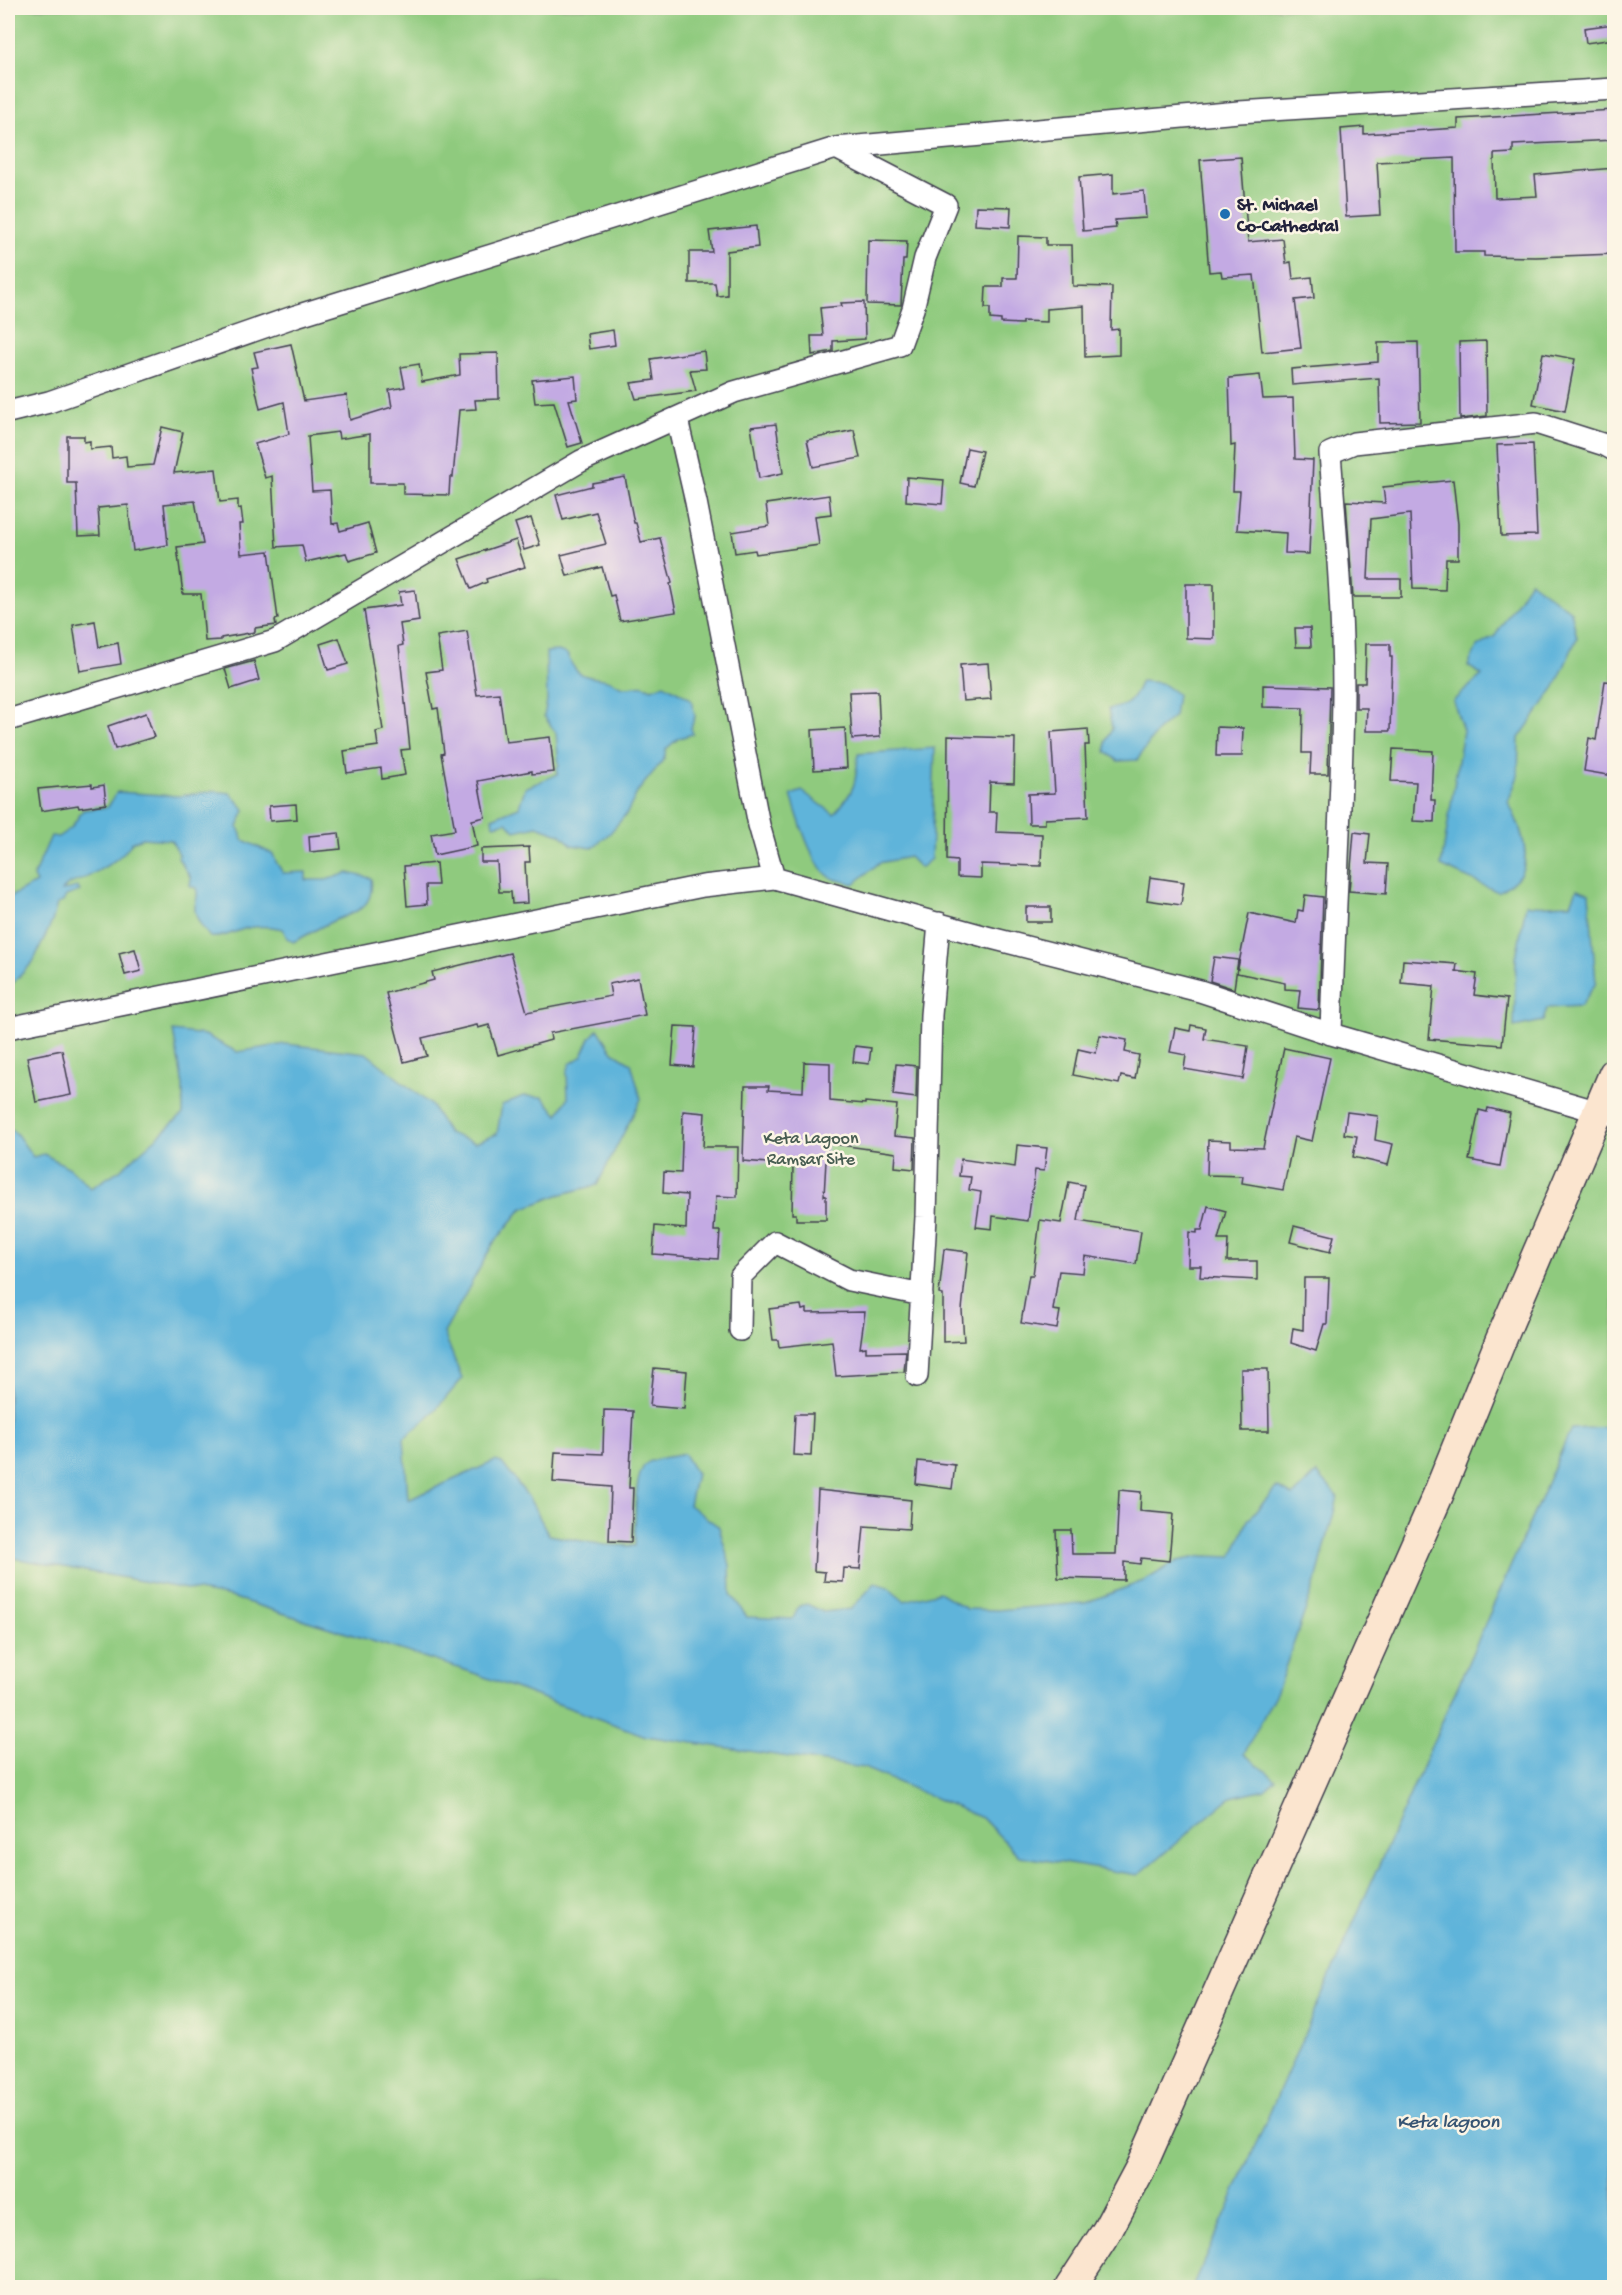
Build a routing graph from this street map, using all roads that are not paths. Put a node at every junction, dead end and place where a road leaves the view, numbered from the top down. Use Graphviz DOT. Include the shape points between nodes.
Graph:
graph roads {
  1 [pos="1614,89"];
  2 [pos="836,148"];
  3 [pos="8,412"];
  4 [pos="677,419"];
  5 [pos="1614,450"];
  6 [pos="8,720"];
  7 [pos="774,878"];
  8 [pos="939,923"];
  9 [pos="8,1028"];
  10 [pos="1331,1034"];
  11 [pos="1614,1074"];
  12 [pos="1606,1114"];
  13 [pos="922,1295"];
  14 [pos="740,1330"];
  15 [pos="917,1376"];
  16 [pos="1070,2288"];
  1 -- 2 [label="street" via="1239,112"];
  2 -- 3 [label="street" via="296,316 49,402"];
  2 -- 4 [label="street" via="946,205 925,258 900,345 734,392"];
  4 -- 6 [label="street" via="581,461 275,641"];
  4 -- 7 [label="street" via="759,825"];
  5 -- 10 [label="street" via="1536,423 1354,443 1330,453 1343,692"];
  7 -- 8 [label="street"];
  7 -- 9 [label="street" via="703,886"];
  8 -- 10 [label="street" via="1200,991"];
  8 -- 13 [label="street" via="931,1015"];
  10 -- 12 [label="street"];
  11 -- 12 [label="main road"];
  12 -- 16 [label="main road" via="1500,1342 1438,1495 1141,2167 1107,2231"];
  13 -- 14 [label="street" via="849,1280 775,1242 741,1276"];
  13 -- 15 [label="street"];
}
